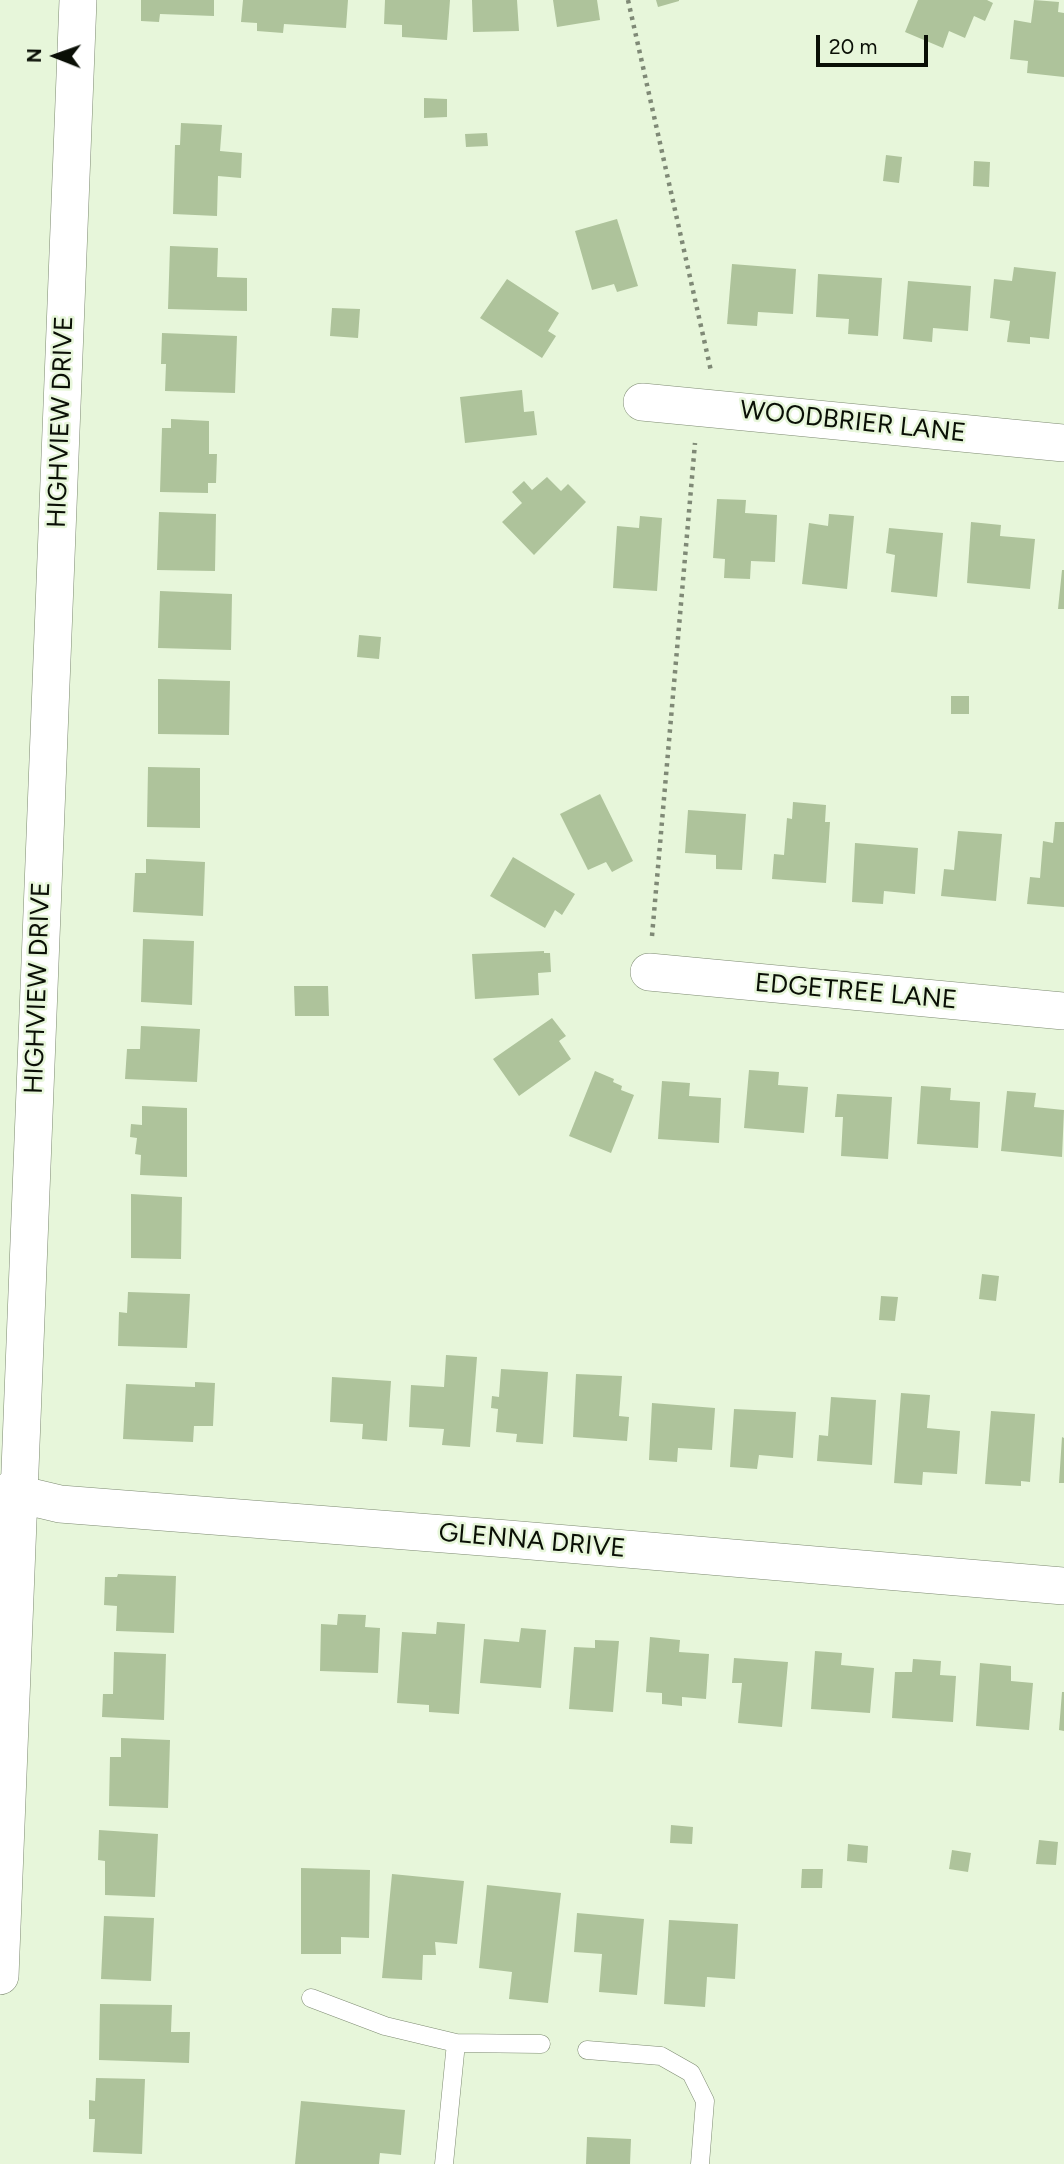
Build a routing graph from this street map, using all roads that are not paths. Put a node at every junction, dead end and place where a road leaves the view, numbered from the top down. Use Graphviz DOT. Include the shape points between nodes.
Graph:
graph roads {
  1 [pos="78,0"];
  2 [pos="642,402"];
  3 [pos="1064,443"];
  4 [pos="649,972"];
  5 [pos="1064,1011"];
  6 [pos="9,1493"];
  7 [pos="1064,1586"];
  8 [pos="0,1976"];
  9 [pos="311,1998"];
  10 [pos="456,2043"];
  11 [pos="541,2043"];
  12 [pos="587,2050"];
  13 [pos="444,2164"];
  14 [pos="700,2164"];
  1 -- 6 [label="street, HIGHVIEW DRIVE"];
  2 -- 3 [label="street, WOODBRIER LANE"];
  4 -- 5 [label="street, EDGETREE LANE"];
  6 -- 7 [label="street, GLENNA DRIVE" via="60,1504"];
  6 -- 8 [label="street, HIGHVIEW DRIVE"];
  9 -- 10 [label="lane" via="384,2026"];
  10 -- 11 [label="lane"];
  10 -- 13 [label="lane"];
  12 -- 14 [label="lane" via="661,2056 691,2073 705,2101"];
}
